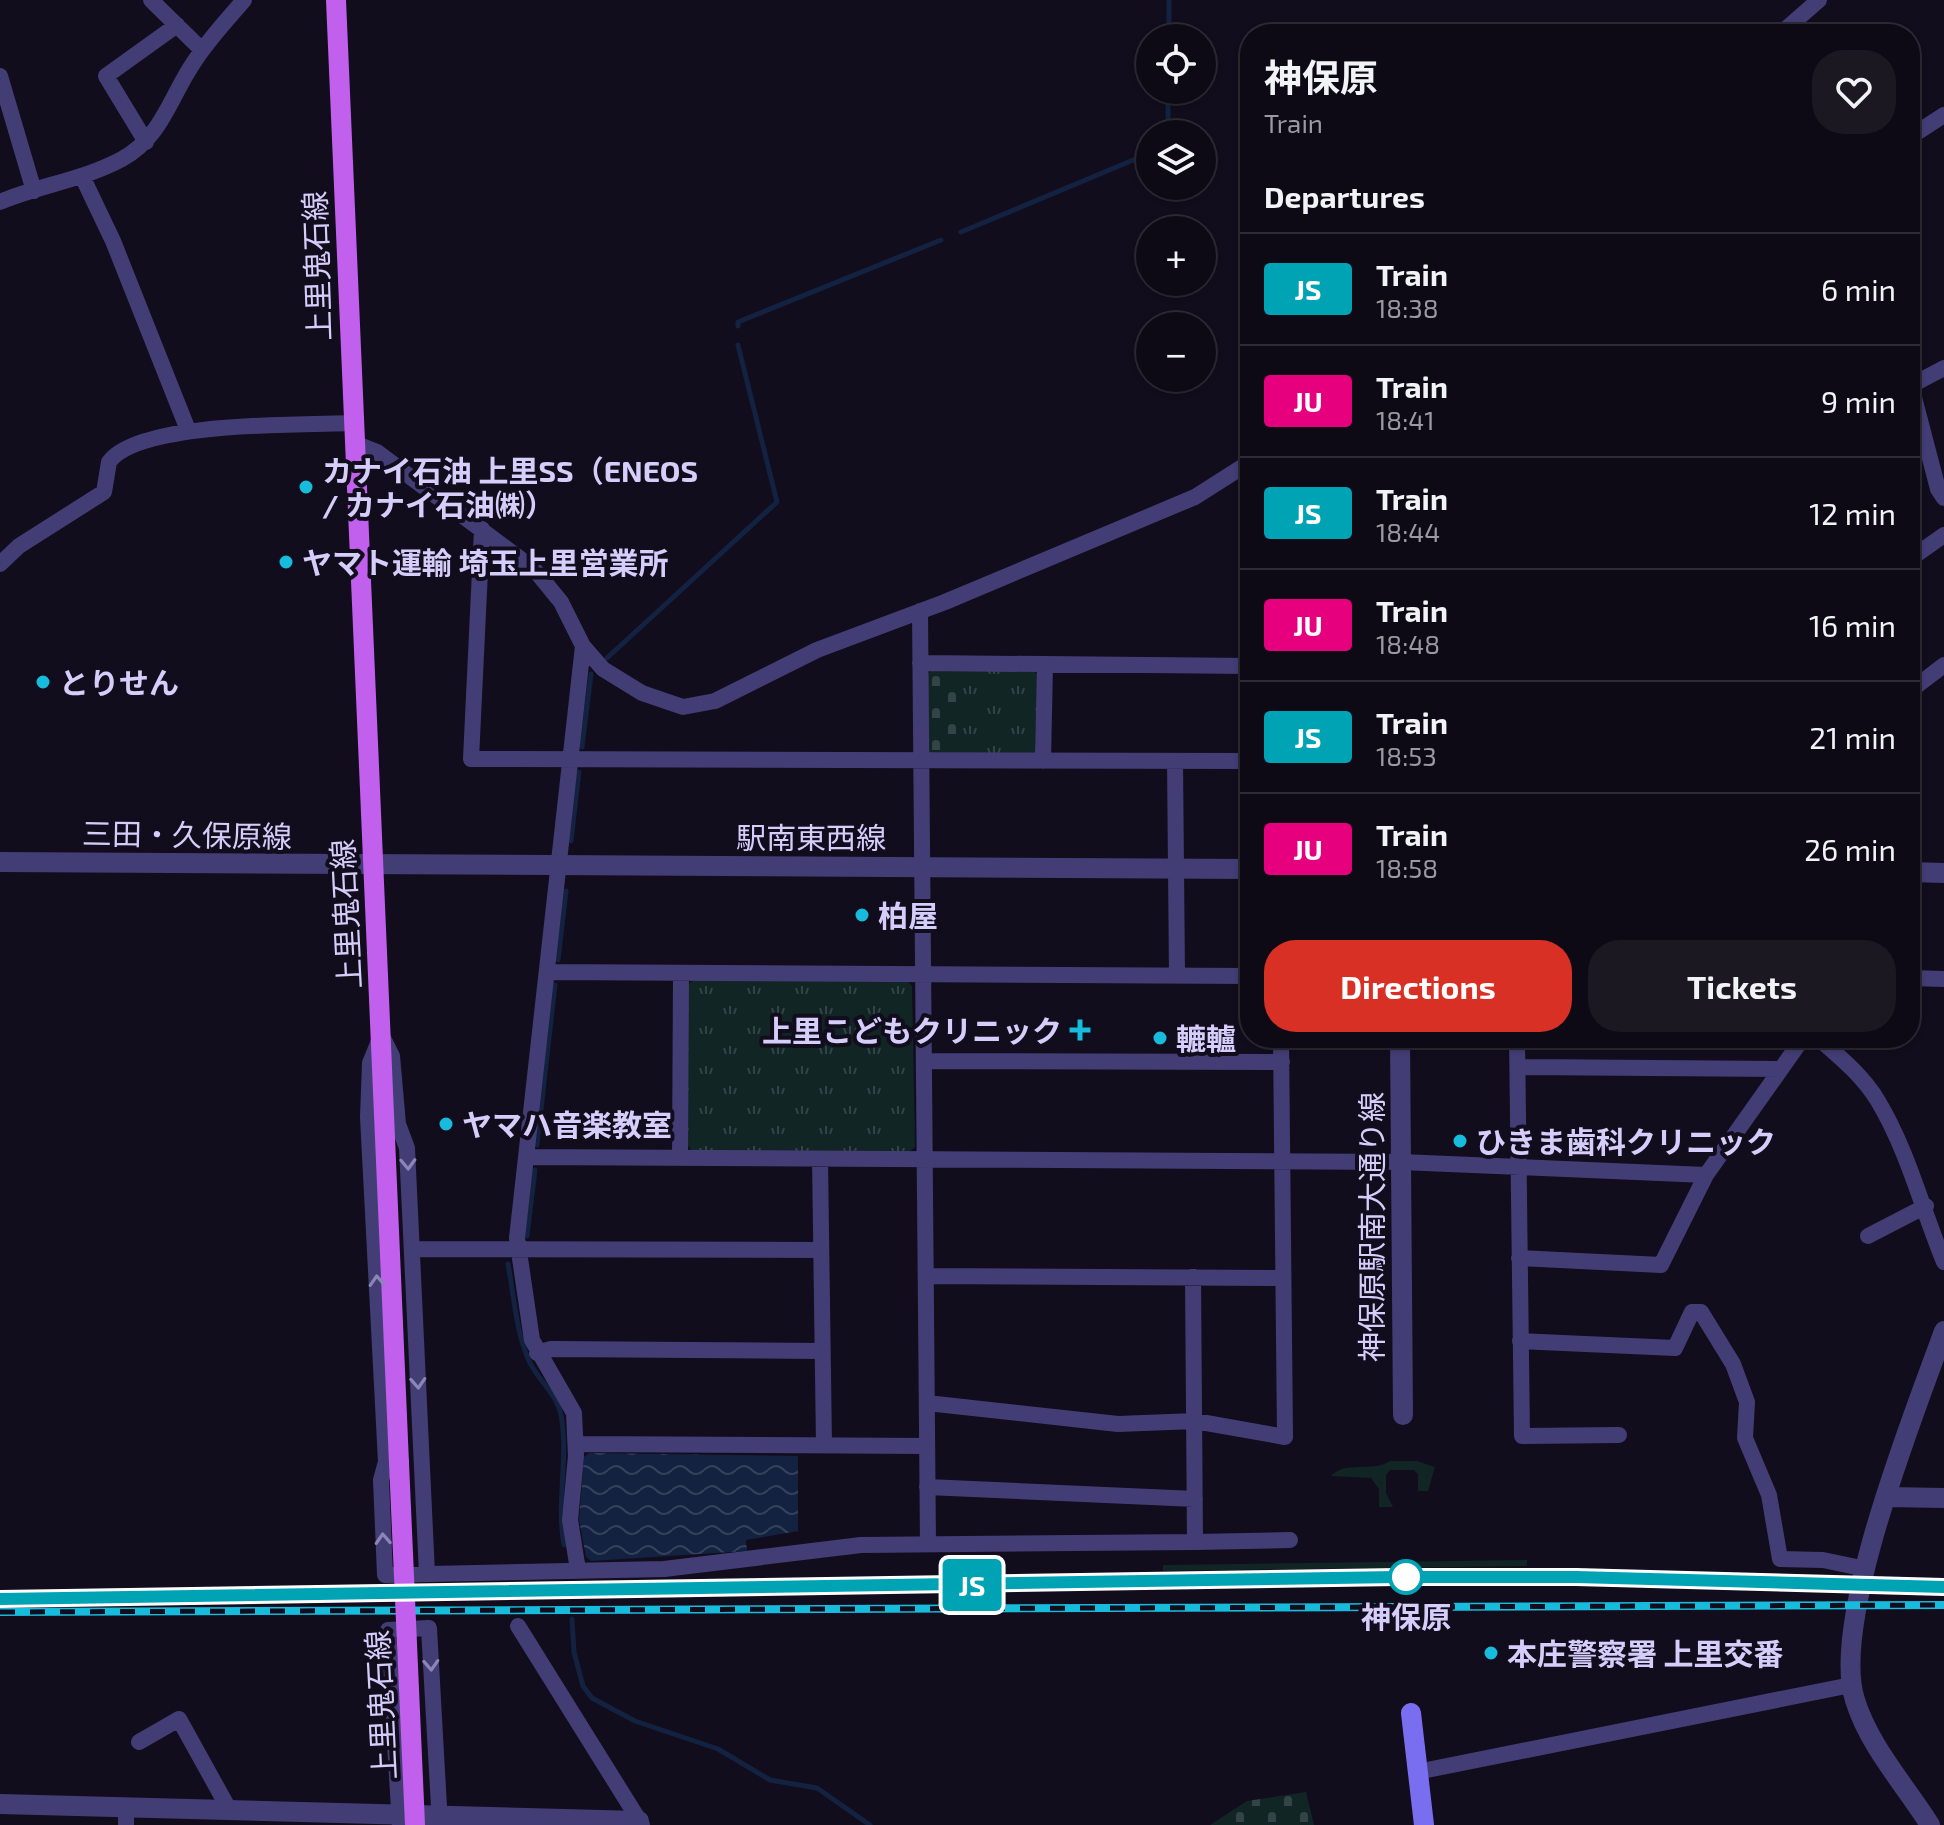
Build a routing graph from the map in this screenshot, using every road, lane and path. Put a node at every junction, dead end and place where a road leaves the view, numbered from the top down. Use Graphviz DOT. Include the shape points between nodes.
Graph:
graph roads {
  1 [pos="151,0"];
  2 [pos="244,0"];
  3 [pos="336,0"];
  4 [pos="1819,0"];
  5 [pos="1791,24"];
  6 [pos="177,25"];
  7 [pos="202,50"];
  8 [pos="0,76"];
  9 [pos="1944,115"];
  10 [pos="1920,131"];
  11 [pos="146,142"];
  12 [pos="82,176"];
  13 [pos="34,191"];
  14 [pos="0,202"];
  15 [pos="1944,368"];
  16 [pos="1920,381"];
  17 [pos="1920,423"];
  18 [pos="188,430"];
  19 [pos="353,433"];
  20 [pos="1240,468"];
  21 [pos="1944,498"];
  22 [pos="482,529"];
  23 [pos="1944,535"];
  24 [pos="1920,552"];
  25 [pos="0,564"];
  26 [pos="920,611"];
  27 [pos="583,646"];
  28 [pos="920,663"];
  29 [pos="1045,664"];
  30 [pos="1944,665"];
  31 [pos="1240,666"];
  32 [pos="1920,683"];
  33 [pos="570,760"];
  34 [pos="922,761"];
  35 [pos="1043,761"];
  36 [pos="1175,761"];
  37 [pos="1240,761"];
  38 [pos="0,862"];
  39 [pos="373,866"];
  40 [pos="559,866"];
  41 [pos="922,867"];
  42 [pos="1176,869"];
  43 [pos="1240,869"];
  44 [pos="1920,872"];
  45 [pos="1944,873"];
  46 [pos="547,972"];
  47 [pos="681,973"];
  48 [pos="923,974"];
  49 [pos="1177,975"];
  50 [pos="1240,976"];
  51 [pos="1920,978"];
  52 [pos="1944,979"];
  53 [pos="381,1034"];
  54 [pos="1281,1048"];
  55 [pos="1400,1048"];
  56 [pos="1517,1048"];
  57 [pos="1796,1048"];
  58 [pos="1829,1048"];
  59 [pos="924,1061"];
  60 [pos="1282,1062"];
  61 [pos="1518,1067"];
  62 [pos="1780,1069"];
  63 [pos="526,1157"];
  64 [pos="680,1158"];
  65 [pos="820,1159"];
  66 [pos="925,1159"];
  67 [pos="1283,1160"];
  68 [pos="1401,1162"];
  69 [pos="1518,1167"];
  70 [pos="1706,1175"];
  71 [pos="1926,1206"];
  72 [pos="1868,1236"];
  73 [pos="412,1249"];
  74 [pos="517,1249"];
  75 [pos="821,1250"];
  76 [pos="1519,1258"];
  77 [pos="1944,1262"];
  78 [pos="926,1276"];
  79 [pos="1193,1277"];
  80 [pos="1283,1278"];
  81 [pos="1944,1331"];
  82 [pos="1520,1341"];
  83 [pos="822,1351"];
  84 [pos="537,1353"];
  85 [pos="927,1403"];
  86 [pos="1403,1415"];
  87 [pos="1195,1421"];
  88 [pos="1619,1435"];
  89 [pos="576,1444"];
  90 [pos="824,1445"];
  91 [pos="927,1446"];
  92 [pos="927,1487"];
  93 [pos="1887,1497"];
  94 [pos="1944,1498"];
  95 [pos="1195,1499"];
  96 [pos="1290,1540"];
  97 [pos="1195,1542"];
  98 [pos="928,1544"];
  99 [pos="1866,1569"];
  100 [pos="578,1570"];
  101 [pos="427,1574"];
  102 [pos="518,1626"];
  103 [pos="1851,1685"];
  104 [pos="1411,1713"];
  105 [pos="139,1742"];
  106 [pos="1417,1772"];
  107 [pos="0,1804"];
  108 [pos="230,1811"];
  109 [pos="126,1815"];
  110 [pos="298,1820"];
  111 [pos="440,1821"];
  112 [pos="1928,1821"];
  113 [pos="405,1822"];
  114 [pos="640,1823"];
  115 [pos="1424,1825"];
  1 -- 6 [label="street"];
  2 -- 7 [label="street"];
  3 -- 19 [label="main road, 上里鬼石線"];
  4 -- 5 [label="street"];
  6 -- 7 [label="street"];
  6 -- 11 [label="street" via="106,76"];
  7 -- 11 [label="street"];
  8 -- 13 [label="street"];
  9 -- 10 [label="street"];
  11 -- 12 [label="street"];
  12 -- 13 [label="street"];
  12 -- 18 [label="street"];
  13 -- 14 [label="street"];
  15 -- 16 [label="street"];
  17 -- 21 [label="street"];
  18 -- 19 [label="street"];
  18 -- 25 [label="street" via="115,454 104,492"];
  19 -- 22 [label="street"];
  19 -- 39 [label="main road, 上里鬼石線"];
  20 -- 26 [label="street" via="1195,497"];
  22 -- 27 [label="street" via="550,586"];
  22 -- 33 [label="street" via="471,759"];
  23 -- 24 [label="street"];
  26 -- 27 [label="street" via="817,650 699,707 661,701 622,683"];
  26 -- 28 [label="street"];
  27 -- 33 [label="street"];
  28 -- 29 [label="street"];
  28 -- 34 [label="street"];
  29 -- 31 [label="street"];
  29 -- 35 [label="street"];
  30 -- 32 [label="street"];
  33 -- 34 [label="street"];
  33 -- 40 [label="street"];
  34 -- 35 [label="street"];
  34 -- 41 [label="street"];
  35 -- 36 [label="street"];
  36 -- 37 [label="street"];
  36 -- 42 [label="street"];
  38 -- 39 [label="street, 三田・久保原線"];
  39 -- 40 [label="street, 駅南東西線"];
  39 -- 53 [label="main road, 上里鬼石線"];
  40 -- 41 [label="street, 駅南東西線"];
  40 -- 46 [label="street"];
  41 -- 42 [label="street, 駅南東西線"];
  41 -- 48 [label="street"];
  42 -- 43 [label="street, 駅南東西線"];
  42 -- 49 [label="street"];
  44 -- 45 [label="street"];
  46 -- 47 [label="street"];
  46 -- 63 [label="street"];
  47 -- 48 [label="street"];
  47 -- 64 [label="street"];
  48 -- 49 [label="street"];
  48 -- 59 [label="street"];
  49 -- 50 [label="street"];
  51 -- 52 [label="street"];
  53 -- 73 [label="street, one-way" via="392,1056 398,1124 407,1148"];
  101 -- 53 [label="street, one-way" via="385,1575 381,1485 386,1462 368,1117 370,1063"];
  53 -- 113 [label="main road, 上里鬼石線, bridge" via="399,1463"];
  54 -- 60 [label="street"];
  55 -- 68 [label="street, 神保原駅南大通り線"];
  56 -- 61 [label="street"];
  57 -- 62 [label="street"];
  58 -- 71 [label="street" via="1879,1102"];
  59 -- 60 [label="street"];
  59 -- 66 [label="street"];
  60 -- 67 [label="street"];
  61 -- 62 [label="street"];
  61 -- 69 [label="street"];
  62 -- 70 [label="street"];
  63 -- 64 [label="street"];
  63 -- 74 [label="street"];
  64 -- 65 [label="street"];
  65 -- 66 [label="street"];
  65 -- 75 [label="street"];
  66 -- 67 [label="street"];
  66 -- 78 [label="street"];
  67 -- 68 [label="street"];
  67 -- 80 [label="street"];
  68 -- 69 [label="street"];
  68 -- 86 [label="street, 神保原駅南大通り線"];
  69 -- 70 [label="street"];
  69 -- 76 [label="street"];
  70 -- 76 [label="street" via="1661,1265"];
  71 -- 72 [label="street"];
  71 -- 77 [label="street"];
  73 -- 74 [label="street"];
  73 -- 101 [label="street, one-way"];
  74 -- 75 [label="street"];
  74 -- 84 [label="street"];
  75 -- 83 [label="street"];
  76 -- 82 [label="street"];
  78 -- 79 [label="street"];
  78 -- 85 [label="street"];
  79 -- 80 [label="street"];
  79 -- 87 [label="street"];
  80 -- 87 [label="street" via="1285,1437"];
  81 -- 93 [label="street"];
  82 -- 88 [label="street" via="1522,1436"];
  82 -- 99 [label="street" via="1675,1348 1692,1312 1701,1312 1733,1364 1747,1402 1745,1438 1769,1495 1780,1559"];
  83 -- 84 [label="street"];
  83 -- 90 [label="street"];
  84 -- 89 [label="street" via="574,1413"];
  85 -- 87 [label="street" via="1118,1424"];
  85 -- 91 [label="street"];
  87 -- 95 [label="street"];
  89 -- 90 [label="street"];
  89 -- 100 [label="street" via="570,1520"];
  90 -- 91 [label="street"];
  91 -- 92 [label="street"];
  92 -- 95 [label="street"];
  92 -- 98 [label="street"];
  93 -- 94 [label="street"];
  93 -- 99 [label="street"];
  95 -- 97 [label="street"];
  96 -- 97 [label="street"];
  97 -- 98 [label="street"];
  98 -- 100 [label="street" via="861,1545 664,1569"];
  99 -- 103 [label="street" via="1852,1638"];
  100 -- 101 [label="street"];
  102 -- 114 [label="street"];
  103 -- 106 [label="street"];
  103 -- 112 [label="street" via="1871,1735"];
  104 -- 106 [label="main road"];
  105 -- 108 [label="street" via="179,1719"];
  106 -- 115 [label="main road"];
  107 -- 109 [label="street"];
  108 -- 109 [label="street"];
  108 -- 110 [label="street"];
  110 -- 113 [label="street"];
  111 -- 113 [label="street"];
  113 -- 111 [label="street, one-way" via="388,1630 429,1628"];
  111 -- 114 [label="street"];
}
